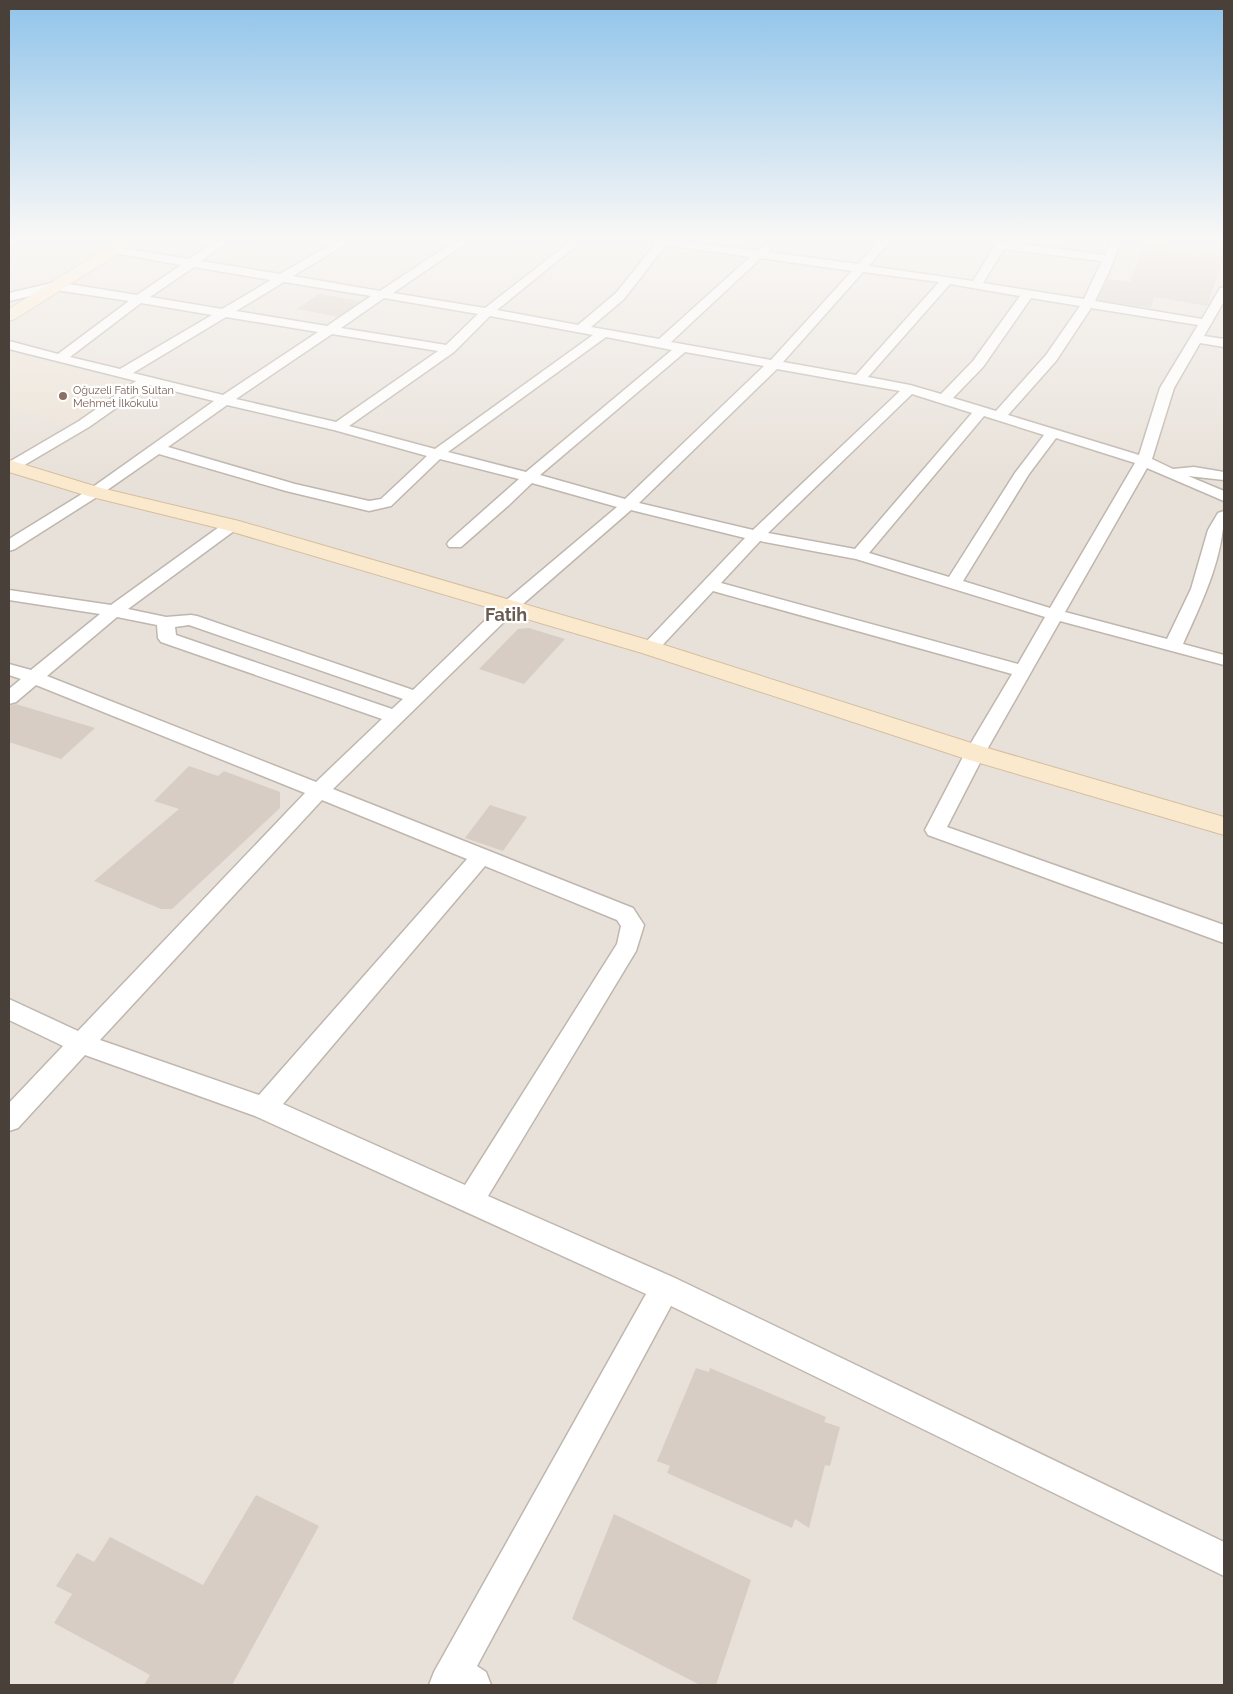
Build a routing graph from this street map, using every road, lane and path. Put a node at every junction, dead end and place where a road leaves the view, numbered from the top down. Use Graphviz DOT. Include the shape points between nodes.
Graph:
graph roads {
  1 [pos="111,320"];
  2 [pos="210,320"];
  3 [pos="269,320"];
  4 [pos="342,320"];
  5 [pos="479,320"];
  6 [pos="532,320"];
  7 [pos="592,320"];
  8 [pos="687,320"];
  9 [pos="814,320"];
  10 [pos="912,320"];
  11 [pos="1009,320"];
  12 [pos="1076,320"];
  13 [pos="1189,320"];
  14 [pos="1207,320"];
  15 [pos="1205,323"];
  16 [pos="329,329"];
  17 [pos="581,329"];
  18 [pos="603,334"];
  19 [pos="1196,338"];
  20 [pos="1224,343"];
  21 [pos="661,344"];
  22 [pos="9,345"];
  23 [pos="682,348"];
  24 [pos="449,349"];
  25 [pos="60,358"];
  26 [pos="773,365"];
  27 [pos="122,374"];
  28 [pos="147,380"];
  29 [pos="859,380"];
  30 [pos="910,389"];
  31 [pos="944,399"];
  32 [pos="225,400"];
  33 [pos="982,410"];
  34 [pos="1000,415"];
  35 [pos="338,427"];
  36 [pos="1053,432"];
  37 [pos="158,448"];
  38 [pos="437,454"];
  39 [pos="1144,461"];
  40 [pos="10,467"];
  41 [pos="1169,473"];
  42 [pos="1224,476"];
  43 [pos="529,477"];
  44 [pos="95,492"];
  45 [pos="1224,496"];
  46 [pos="628,505"];
  47 [pos="1224,516"];
  48 [pos="232,525"];
  49 [pos="756,536"];
  50 [pos="455,544"];
  51 [pos="9,546"];
  52 [pos="859,555"];
  53 [pos="953,584"];
  54 [pos="709,585"];
  55 [pos="9,595"];
  56 [pos="509,607"];
  57 [pos="114,611"];
  58 [pos="1056,615"];
  59 [pos="166,622"];
  60 [pos="1173,646"];
  61 [pos="650,648"];
  62 [pos="1224,660"];
  63 [pos="9,669"];
  64 [pos="1023,671"];
  65 [pos="36,678"];
  66 [pos="416,697"];
  67 [pos="9,698"];
  68 [pos="395,717"];
  69 [pos="975,753"];
  70 [pos="318,792"];
  71 [pos="1224,826"];
  72 [pos="481,857"];
  73 [pos="1224,934"];
  74 [pos="9,1009"];
  75 [pos="82,1044"];
  76 [pos="264,1108"];
  77 [pos="9,1120"];
  78 [pos="470,1200"];
  79 [pos="665,1288"];
  80 [pos="1224,1559"];
  81 [pos="458,1681"];
  1 -- 25 [label="street"];
  2 -- 27 [label="street"];
  3 -- 16 [label="street"];
  4 -- 16 [label="street"];
  5 -- 24 [label="street"];
  6 -- 17 [label="street"];
  7 -- 17 [label="street"];
  8 -- 21 [label="street"];
  9 -- 26 [label="street"];
  10 -- 29 [label="street"];
  11 -- 31 [label="street" via="978,364"];
  12 -- 34 [label="street" via="1051,358"];
  13 -- 15 [label="street"];
  14 -- 15 [label="street"];
  15 -- 19 [label="street"];
  16 -- 24 [label="street"];
  16 -- 32 [label="street"];
  17 -- 18 [label="street"];
  18 -- 21 [label="street"];
  18 -- 38 [label="street"];
  19 -- 20 [label="street"];
  19 -- 39 [label="street" via="1167,388"];
  21 -- 23 [label="street"];
  22 -- 25 [label="street"];
  23 -- 26 [label="street"];
  23 -- 43 [label="street"];
  24 -- 35 [label="street"];
  25 -- 27 [label="street"];
  26 -- 29 [label="street"];
  26 -- 46 [label="street"];
  27 -- 28 [label="street"];
  28 -- 32 [label="street"];
  28 -- 40 [label="street" via="84,424"];
  29 -- 30 [label="street"];
  30 -- 31 [label="street"];
  30 -- 49 [label="street"];
  31 -- 33 [label="street"];
  32 -- 35 [label="street"];
  32 -- 37 [label="street"];
  33 -- 34 [label="street"];
  33 -- 52 [label="street"];
  34 -- 36 [label="street"];
  35 -- 38 [label="street"];
  36 -- 39 [label="street"];
  36 -- 53 [label="street" via="1022,473"];
  37 -- 38 [label="street" via="291,488 369,506 386,503"];
  37 -- 44 [label="street"];
  38 -- 43 [label="street"];
  39 -- 41 [label="street"];
  39 -- 58 [label="street"];
  40 -- 44 [label="street"];
  41 -- 42 [label="street" via="1194,471"];
  41 -- 45 [label="street"];
  43 -- 46 [label="street"];
  43 -- 50 [label="street"];
  44 -- 48 [label="street"];
  44 -- 51 [label="street"];
  46 -- 49 [label="street"];
  46 -- 56 [label="street"];
  47 -- 60 [label="street" via="1216,530 1199,588"];
  48 -- 56 [label="street"];
  48 -- 57 [label="street"];
  49 -- 52 [label="street"];
  49 -- 54 [label="street"];
  52 -- 53 [label="street"];
  53 -- 58 [label="street"];
  54 -- 61 [label="street"];
  54 -- 64 [label="street"];
  55 -- 57 [label="street"];
  56 -- 61 [label="street"];
  56 -- 66 [label="street"];
  57 -- 59 [label="street"];
  57 -- 65 [label="street"];
  58 -- 60 [label="street"];
  58 -- 64 [label="street"];
  59 -- 66 [label="street" via="192,620"];
  59 -- 68 [label="street" via="167,638"];
  60 -- 62 [label="street"];
  61 -- 69 [label="street"];
  63 -- 65 [label="street"];
  64 -- 69 [label="street"];
  65 -- 67 [label="street"];
  65 -- 70 [label="street"];
  66 -- 68 [label="street"];
  68 -- 70 [label="street"];
  69 -- 71 [label="street"];
  69 -- 73 [label="street" via="935,830"];
  70 -- 72 [label="street"];
  70 -- 75 [label="street"];
  72 -- 76 [label="street"];
  72 -- 78 [label="street" via="625,914 633,925 628,945"];
  74 -- 75 [label="street"];
  75 -- 76 [label="street"];
  75 -- 77 [label="street"];
  76 -- 78 [label="street"];
  78 -- 79 [label="street"];
  79 -- 80 [label="street"];
  79 -- 81 [label="street"];
}
